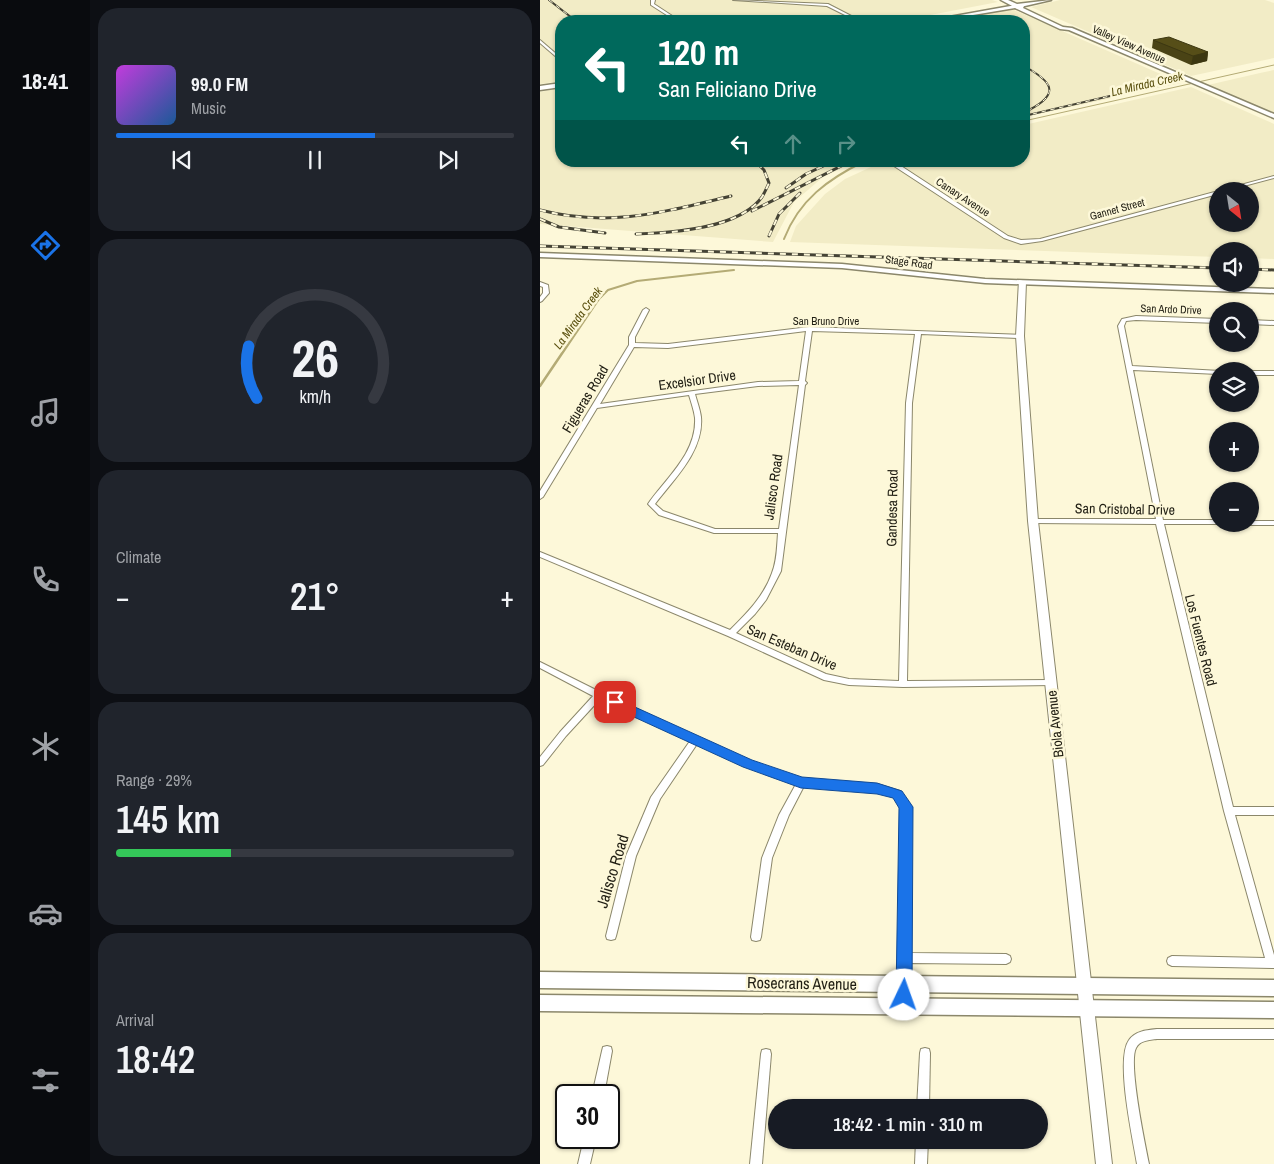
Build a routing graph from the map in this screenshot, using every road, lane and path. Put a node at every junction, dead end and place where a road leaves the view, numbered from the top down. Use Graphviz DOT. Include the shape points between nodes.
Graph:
graph roads {
  1 [pos="653,0"];
  2 [pos="735,0"];
  3 [pos="1004,0"];
  4 [pos="1029,0"];
  5 [pos="1048,0"];
  6 [pos="1014,4"];
  7 [pos="669,15"];
  8 [pos="848,15"];
  9 [pos="947,15"];
  10 [pos="960,15"];
  11 [pos="540,42"];
  12 [pos="555,55"];
  13 [pos="1179,77"];
  14 [pos="1194,84"];
  15 [pos="555,86"];
  16 [pos="540,88"];
  17 [pos="1274,116"];
  18 [pos="1274,122"];
  19 [pos="899,167"];
  20 [pos="1274,177"];
  21 [pos="1256,182"];
  22 [pos="1209,195"];
  23 [pos="1021,242"];
  24 [pos="540,255"];
  25 [pos="1022,282"];
  26 [pos="543,285"];
  27 [pos="1274,291"];
  28 [pos="540,300"];
  29 [pos="646,310"];
  30 [pos="1124,320"];
  31 [pos="1209,321"];
  32 [pos="1259,322"];
  33 [pos="1274,323"];
  34 [pos="809,330"];
  35 [pos="918,333"];
  36 [pos="1020,336"];
  37 [pos="632,344"];
  38 [pos="1129,368"];
  39 [pos="1209,372"];
  40 [pos="1259,373"];
  41 [pos="1274,374"];
  42 [pos="804,382"];
  43 [pos="692,393"];
  44 [pos="595,406"];
  45 [pos="540,497"];
  46 [pos="1033,521"];
  47 [pos="1159,522"];
  48 [pos="1209,522"];
  49 [pos="1259,523"];
  50 [pos="1274,523"];
  51 [pos="782,531"];
  52 [pos="540,554"];
  53 [pos="731,634"];
  54 [pos="540,665"];
  55 [pos="1051,683"];
  56 [pos="902,684"];
  57 [pos="599,695"];
  58 [pos="695,740"];
  59 [pos="540,763"];
  60 [pos="801,782"];
  61 [pos="1230,811"];
  62 [pos="1274,811"];
  63 [pos="611,936"];
  64 [pos="756,937"];
  65 [pos="906,958"];
  66 [pos="1006,959"];
  67 [pos="1172,961"];
  68 [pos="1272,963"];
  69 [pos="540,980"];
  70 [pos="905,984"];
  71 [pos="1084,985"];
  72 [pos="1274,988"];
  73 [pos="540,1003"];
  74 [pos="904,1006"];
  75 [pos="1086,1007"];
  76 [pos="1274,1010"];
  77 [pos="1274,1034"];
  78 [pos="607,1050"];
  79 [pos="925,1053"];
  80 [pos="766,1054"];
  81 [pos="600,1084"];
  82 [pos="923,1099"];
  83 [pos="587,1149"];
  84 [pos="922,1149"];
  85 [pos="584,1164"];
  86 [pos="756,1164"];
  87 [pos="921,1164"];
  88 [pos="1104,1164"];
  89 [pos="1143,1164"];
  1 -- 7 [label="street" via="652,4"];
  2 -- 8 [label="street" via="828,4"];
  3 -- 6 [label="main road, Valley View Avenue"];
  4 -- 6 [label="main road"];
  5 -- 6 [label="main road"];
  6 -- 9 [label="main road"];
  6 -- 10 [label="main road"];
  6 -- 13 [label="main road, Valley View Avenue" via="1052,24"];
  11 -- 12 [label="street"];
  13 -- 14 [label="main road, Valley View Avenue"];
  13 -- 14 [label="main road, Valley View Avenue"];
  14 -- 17 [label="main road, Valley View Avenue" via="1202,84"];
  14 -- 18 [label="main road, Valley View Avenue"];
  15 -- 16 [label="main road"];
  19 -- 23 [label="street, Canary Avenue" via="1006,237"];
  20 -- 21 [label="street, Gannet Street"];
  22 -- 23 [label="street, Gannet Street" via="1040,240"];
  24 -- 25 [label="main road, Stage Road" via="842,266 950,279"];
  25 -- 27 [label="main road, Stage Road"];
  25 -- 36 [label="street, Biola Avenue"];
  26 -- 28 [label="street" via="546,293"];
  29 -- 37 [label="street, Figueras Road" via="632,336"];
  30 -- 31 [label="street, San Ardo Drive"];
  30 -- 38 [label="street, Los Fuentes Road" via="1121,326"];
  32 -- 33 [label="street"];
  34 -- 35 [label="street, San Bruno Drive"];
  34 -- 37 [label="street, San Bruno Drive" via="677,345"];
  34 -- 42 [label="street, Jalisco Road"];
  35 -- 36 [label="street, San Bruno Drive"];
  35 -- 56 [label="street, Gandesa Road" via="909,403"];
  36 -- 46 [label="street, Biola Avenue"];
  37 -- 44 [label="street, Figueras Road"];
  38 -- 39 [label="street"];
  38 -- 47 [label="street, Los Fuentes Road"];
  40 -- 41 [label="street"];
  42 -- 43 [label="street, Excelsior Drive" via="758,384"];
  42 -- 51 [label="street, Jalisco Road"];
  43 -- 44 [label="street, Excelsior Drive"];
  43 -- 51 [label="street" via="698,420 687,458 650,504 661,513 714,531"];
  44 -- 45 [label="street, Figueras Road"];
  46 -- 47 [label="street, San Cristobal Drive"];
  46 -- 55 [label="street, Biola Avenue"];
  47 -- 48 [label="street, San Cristobal Drive"];
  47 -- 61 [label="street, Los Fuentes Road"];
  49 -- 50 [label="street"];
  51 -- 53 [label="street, Jalisco Road" via="777,571 768,592"];
  52 -- 53 [label="street, San Esteban Drive"];
  53 -- 56 [label="street, San Esteban Drive" via="824,677 849,682"];
  54 -- 57 [label="street"];
  55 -- 56 [label="street, San Esteban Drive"];
  55 -- 71 [label="street, Biola Avenue"];
  57 -- 58 [label="street"];
  57 -- 59 [label="street"];
  58 -- 60 [label="street" via="748,764"];
  58 -- 63 [label="street, Jalisco Road" via="656,796 630,856"];
  60 -- 64 [label="street" via="767,858"];
  60 -- 65 [label="street" via="877,788 897,794 906,807"];
  61 -- 62 [label="street"];
  61 -- 68 [label="street, Los Fuentes Road"];
  65 -- 66 [label="street"];
  65 -- 70 [label="street"];
  67 -- 68 [label="street"];
  69 -- 70 [label="main road, Rosecrans Avenue"];
  70 -- 71 [label="main road, Rosecrans Avenue"];
  70 -- 74 [label="street"];
  71 -- 72 [label="main road, Rosecrans Avenue"];
  71 -- 75 [label="street, Biola Avenue"];
  73 -- 74 [label="main road, Rosecrans Avenue"];
  74 -- 75 [label="main road, Rosecrans Avenue"];
  75 -- 76 [label="main road, Rosecrans Avenue"];
  75 -- 88 [label="street, Biola Avenue"];
  77 -- 89 [label="street" via="1157,1034 1141,1036 1130,1046 1128,1063"];
  78 -- 81 [label="street"];
  79 -- 82 [label="street"];
  80 -- 86 [label="street"];
  83 -- 85 [label="street"];
  84 -- 87 [label="street"];
}
